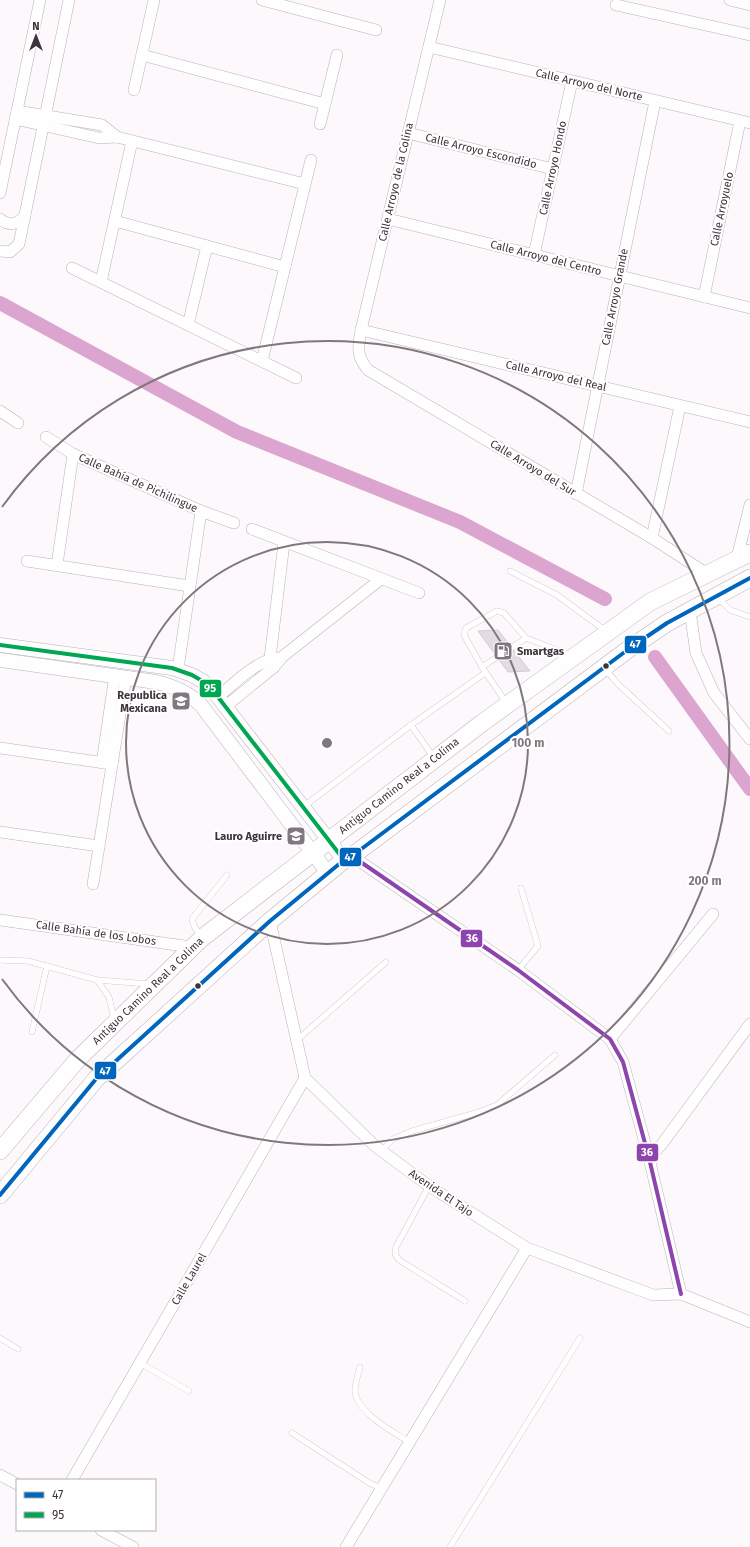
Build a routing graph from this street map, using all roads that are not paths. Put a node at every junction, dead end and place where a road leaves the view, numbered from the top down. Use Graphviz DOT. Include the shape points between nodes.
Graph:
graph roads {
  1 [pos="40,0"];
  2 [pos="69,0"];
  3 [pos="154,0"];
  4 [pos="262,0"];
  5 [pos="730,0"];
  6 [pos="439,3"];
  7 [pos="616,5"];
  8 [pos="750,5"];
  9 [pos="376,30"];
  10 [pos="750,35"];
  11 [pos="428,46"];
  12 [pos="142,55"];
  13 [pos="337,55"];
  14 [pos="572,81"];
  15 [pos="134,90"];
  16 [pos="655,101"];
  17 [pos="325,104"];
  18 [pos="16,115"];
  19 [pos="44,121"];
  20 [pos="745,122"];
  21 [pos="320,124"];
  22 [pos="408,133"];
  23 [pos="132,141"];
  24 [pos="311,160"];
  25 [pos="553,170"];
  26 [pos="305,184"];
  27 [pos="0,193"];
  28 [pos="25,215"];
  29 [pos="0,219"];
  30 [pos="388,219"];
  31 [pos="115,221"];
  32 [pos="207,246"];
  33 [pos="0,251"];
  34 [pos="534,255"];
  35 [pos="285,267"];
  36 [pos="72,268"];
  37 [pos="620,276"];
  38 [pos="101,282"];
  39 [pos="704,297"];
  40 [pos="750,308"];
  41 [pos="188,325"];
  42 [pos="361,330"];
  43 [pos="360,360"];
  44 [pos="262,361"];
  45 [pos="296,378"];
  46 [pos="598,386"];
  47 [pos="680,406"];
  48 [pos="0,411"];
  49 [pos="750,422"];
  50 [pos="18,423"];
  51 [pos="46,437"];
  52 [pos="73,454"];
  53 [pos="576,494"];
  54 [pos="750,505"];
  55 [pos="201,511"];
  56 [pos="234,523"];
  57 [pos="252,529"];
  58 [pos="652,538"];
  59 [pos="284,542"];
  60 [pos="743,557"];
  61 [pos="28,561"];
  62 [pos="57,565"];
  63 [pos="510,570"];
  64 [pos="710,574"];
  65 [pos="750,578"];
  66 [pos="381,579"];
  67 [pos="190,586"];
  68 [pos="419,593"];
  69 [pos="716,596"];
  70 [pos="690,610"];
  71 [pos="750,617"];
  72 [pos="608,632"];
  73 [pos="526,638"];
  74 [pos="0,645"];
  75 [pos="574,656"];
  76 [pos="0,660"];
  77 [pos="272,663"];
  78 [pos="482,667"];
  79 [pos="603,668"];
  80 [pos="175,669"];
  81 [pos="486,673"];
  82 [pos="121,676"];
  83 [pos="222,701"];
  84 [pos="507,704"];
  85 [pos="411,726"];
  86 [pos="669,731"];
  87 [pos="750,739"];
  88 [pos="0,748"];
  89 [pos="434,758"];
  90 [pos="107,763"];
  91 [pos="303,807"];
  92 [pos="0,832"];
  93 [pos="329,841"];
  94 [pos="99,846"];
  95 [pos="313,852"];
  96 [pos="348,858"];
  97 [pos="328,873"];
  98 [pos="227,875"];
  99 [pos="93,884"];
  100 [pos="521,888"];
  101 [pos="714,914"];
  102 [pos="0,920"];
  103 [pos="270,921"];
  104 [pos="197,942"];
  105 [pos="0,960"];
  106 [pos="386,962"];
  107 [pos="47,966"];
  108 [pos="518,970"];
  109 [pos="97,980"];
  110 [pos="154,984"];
  111 [pos="114,1023"];
  112 [pos="750,1024"];
  113 [pos="32,1032"];
  114 [pos="610,1039"];
  115 [pos="297,1040"];
  116 [pos="555,1055"];
  117 [pos="305,1078"];
  118 [pos="0,1151"];
  119 [pos="381,1151"];
  120 [pos="649,1158"];
  121 [pos="429,1186"];
  122 [pos="0,1195"];
  123 [pos="527,1248"];
  124 [pos="681,1294"];
  125 [pos="465,1301"];
  126 [pos="750,1322"];
  127 [pos="0,1338"];
  128 [pos="580,1338"];
  129 [pos="18,1349"];
  130 [pos="140,1363"];
  131 [pos="360,1367"];
  132 [pos="189,1391"];
  133 [pos="292,1433"];
  134 [pos="409,1442"];
  135 [pos="0,1475"];
  136 [pos="73,1479"];
  137 [pos="16,1483"];
  138 [pos="381,1488"];
  139 [pos="103,1531"];
  140 [pos="133,1547"];
  141 [pos="346,1547"];
  142 [pos="450,1547"];
  1 -- 18 [label="street"];
  2 -- 19 [label="street"];
  3 -- 12 [label="street"];
  4 -- 9 [label="street"];
  5 -- 8 [label="street"];
  6 -- 11 [label="street, Calle Arroyo de la Colina"];
  7 -- 10 [label="street"];
  11 -- 14 [label="street, Calle Arroyo del Norte"];
  11 -- 22 [label="street, Calle Arroyo de la Colina"];
  12 -- 15 [label="street"];
  12 -- 17 [label="street"];
  13 -- 17 [label="street"];
  14 -- 16 [label="street, Calle Arroyo del Norte"];
  14 -- 25 [label="street, Calle Arroyo Hondo"];
  16 -- 20 [label="street, Calle Arroyo del Norte"];
  16 -- 37 [label="street, Calle Arroyo Grande"];
  17 -- 21 [label="street"];
  18 -- 19 [label="street"];
  18 -- 27 [label="street"];
  19 -- 23 [label="street" via="102,125 117,137"];
  19 -- 28 [label="street"];
  20 -- 39 [label="street, Calle Arroyuelo"];
  22 -- 25 [label="street, Calle Arroyo Escondido"];
  22 -- 30 [label="street, Calle Arroyo de la Colina"];
  23 -- 26 [label="street"];
  23 -- 31 [label="street"];
  24 -- 26 [label="street"];
  25 -- 34 [label="street, Calle Arroyo Hondo"];
  26 -- 35 [label="street"];
  28 -- 29 [label="street" via="22,220 12,224"];
  28 -- 33 [label="street" via="17,247 10,252"];
  30 -- 34 [label="street, Calle Arroyo del Centro"];
  30 -- 42 [label="street, Calle Arroyo de la Colina"];
  31 -- 32 [label="street"];
  31 -- 38 [label="street"];
  32 -- 35 [label="street"];
  32 -- 41 [label="street"];
  34 -- 37 [label="street, Calle Arroyo del Centro"];
  35 -- 44 [label="street"];
  36 -- 38 [label="street"];
  37 -- 39 [label="street, Calle Arroyo del Centro"];
  37 -- 46 [label="street, Calle Arroyo Grande"];
  38 -- 41 [label="street"];
  39 -- 40 [label="street, Calle Arroyo del Centro"];
  41 -- 44 [label="street"];
  42 -- 43 [label="street, Calle Arroyo de la Colina" via="358,348"];
  42 -- 46 [label="street, Calle Arroyo del Real"];
  43 -- 53 [label="street, Calle Arroyo del Sur" via="368,370"];
  44 -- 45 [label="street"];
  46 -- 47 [label="street, Calle Arroyo del Real"];
  46 -- 53 [label="street, Calle Arroyo Grande"];
  47 -- 49 [label="street, Calle Arroyo del Real"];
  47 -- 58 [label="street"];
  48 -- 50 [label="street"];
  51 -- 52 [label="street, Calle Bahía de Pichilingue"];
  52 -- 55 [label="street, Calle Bahía de Pichilingue"];
  52 -- 62 [label="street"];
  53 -- 58 [label="street, Calle Arroyo del Sur"];
  54 -- 60 [label="street"];
  55 -- 56 [label="street, Calle Bahía de Pichilingue"];
  55 -- 67 [label="street"];
  57 -- 59 [label="street"];
  58 -- 64 [label="street, Calle Arroyo del Sur"];
  59 -- 66 [label="street"];
  59 -- 77 [label="street"];
  60 -- 64 [label="main road, Antiguo Camino Real a Colima"];
  61 -- 62 [label="street"];
  62 -- 67 [label="street"];
  63 -- 72 [label="lane" via="557,595"];
  64 -- 72 [label="main road, Antiguo Camino Real a Colima" via="650,602"];
  65 -- 69 [label="main road"];
  66 -- 68 [label="street"];
  66 -- 77 [label="street"];
  67 -- 80 [label="street" via="184,633"];
  69 -- 70 [label="main road"];
  69 -- 71 [label="lane" via="730,610"];
  70 -- 79 [label="main road"];
  70 -- 87 [label="street" via="696,653 714,693"];
  72 -- 75 [label="main road, Antiguo Camino Real a Colima"];
  73 -- 75 [label="lane"];
  73 -- 78 [label="lane"];
  73 -- 78 [label="lane" via="504,613 497,611 466,628 464,635"];
  74 -- 80 [label="street"];
  75 -- 84 [label="main road, Antiguo Camino Real a Colima"];
  76 -- 82 [label="street"];
  77 -- 83 [label="street"];
  78 -- 81 [label="lane"];
  79 -- 86 [label="lane"];
  79 -- 96 [label="main road"];
  80 -- 83 [label="street" via="204,682"];
  81 -- 84 [label="lane"];
  81 -- 85 [label="lane"];
  82 -- 90 [label="street"];
  82 -- 95 [label="street" via="172,686 190,694"];
  83 -- 91 [label="street"];
  84 -- 89 [label="main road, Antiguo Camino Real a Colima"];
  85 -- 89 [label="lane"];
  85 -- 91 [label="lane"];
  88 -- 90 [label="street"];
  89 -- 93 [label="main road, Antiguo Camino Real a Colima"];
  90 -- 94 [label="street"];
  91 -- 93 [label="street"];
  92 -- 94 [label="street"];
  93 -- 95 [label="main road, Antiguo Camino Real a Colima"];
  93 -- 96 [label="street"];
  94 -- 99 [label="street"];
  95 -- 97 [label="street"];
  95 -- 104 [label="main road, Antiguo Camino Real a Colima"];
  96 -- 97 [label="main road"];
  96 -- 108 [label="street"];
  97 -- 103 [label="main road"];
  98 -- 104 [label="lane" via="192,919"];
  100 -- 108 [label="lane" via="538,946"];
  101 -- 114 [label="street"];
  102 -- 104 [label="street, Calle Bahía de los Lobos"];
  103 -- 115 [label="street"];
  103 -- 122 [label="main road" via="96,1079"];
  104 -- 110 [label="main road, Antiguo Camino Real a Colima"];
  105 -- 107 [label="lane" via="28,961"];
  106 -- 115 [label="lane"];
  107 -- 109 [label="lane"];
  107 -- 113 [label="lane"];
  108 -- 114 [label="street"];
  109 -- 110 [label="lane"];
  109 -- 111 [label="lane" via="109,997"];
  110 -- 111 [label="main road, Antiguo Camino Real a Colima"];
  111 -- 118 [label="main road, Antiguo Camino Real a Colima" via="78,1059"];
  112 -- 120 [label="street"];
  114 -- 120 [label="street" via="623,1062"];
  115 -- 117 [label="street"];
  116 -- 119 [label="lane" via="497,1104 476,1113 412,1131 393,1139"];
  117 -- 119 [label="street, Avenida El Tajo"];
  117 -- 130 [label="street, Calle Laurel"];
  119 -- 121 [label="street, Avenida El Tajo"];
  120 -- 124 [label="street"];
  121 -- 123 [label="street, Avenida El Tajo"];
  121 -- 125 [label="lane" via="396,1247 396,1254 399,1260"];
  123 -- 124 [label="street, Avenida El Tajo" via="653,1296"];
  123 -- 134 [label="street"];
  124 -- 126 [label="street, Avenida El Tajo"];
  127 -- 129 [label="lane"];
  128 -- 142 [label="lane"];
  130 -- 132 [label="lane"];
  130 -- 136 [label="street, Calle Laurel"];
  131 -- 134 [label="lane" via="355,1390 361,1406"];
  133 -- 138 [label="lane"];
  134 -- 138 [label="street"];
  135 -- 137 [label="street"];
  138 -- 141 [label="street"];
  139 -- 140 [label="street"];
}
